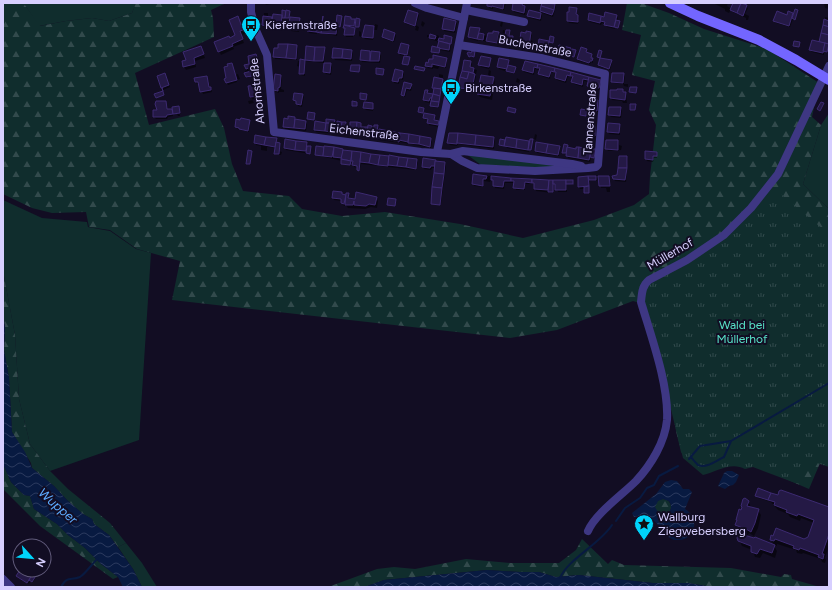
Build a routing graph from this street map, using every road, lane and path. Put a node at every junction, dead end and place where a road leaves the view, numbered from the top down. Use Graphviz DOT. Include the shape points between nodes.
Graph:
graph roads {
  1 [pos="251,3"];
  2 [pos="415,3"];
  3 [pos="670,3"];
  4 [pos="465,10"];
  5 [pos="524,22"];
  6 [pos="458,45"];
  7 [pos="829,66"];
  8 [pos="605,74"];
  9 [pos="827,79"];
  10 [pos="274,132"];
  11 [pos="437,152"];
  12 [pos="451,154"];
  13 [pos="598,164"];
  14 [pos="588,168"];
  15 [pos="588,531"];
  16 [pos="3,579"];
  17 [pos="11,587"];
  1 -- 10 [label="street, Ahornstraße" via="255,28 267,55"];
  2 -- 4 [label="street" via="427,8"];
  3 -- 9 [label="main road" via="759,40"];
  4 -- 5 [label="street"];
  4 -- 6 [label="street"];
  6 -- 8 [label="street, Buchenstraße" via="541,58"];
  6 -- 11 [label="street"];
  7 -- 9 [label="street, Müllerhof"];
  8 -- 13 [label="street, Tannenstraße"];
  9 -- 15 [label="street, Müllerhof" via="778,174 751,208 724,235 645,284 641,302 660,369 667,403 667,421 661,445 648,466 598,516"];
  10 -- 11 [label="street, Eichenstraße"];
  11 -- 12 [label="street, Eichenstraße"];
  12 -- 14 [label="street, Eichenstraße" via="463,151"];
  12 -- 14 [label="street, Eichenstraße" via="477,168 535,172"];
  13 -- 14 [label="street, Eichenstraße" via="596,167"];
  16 -- 17 [label="street"];
}
